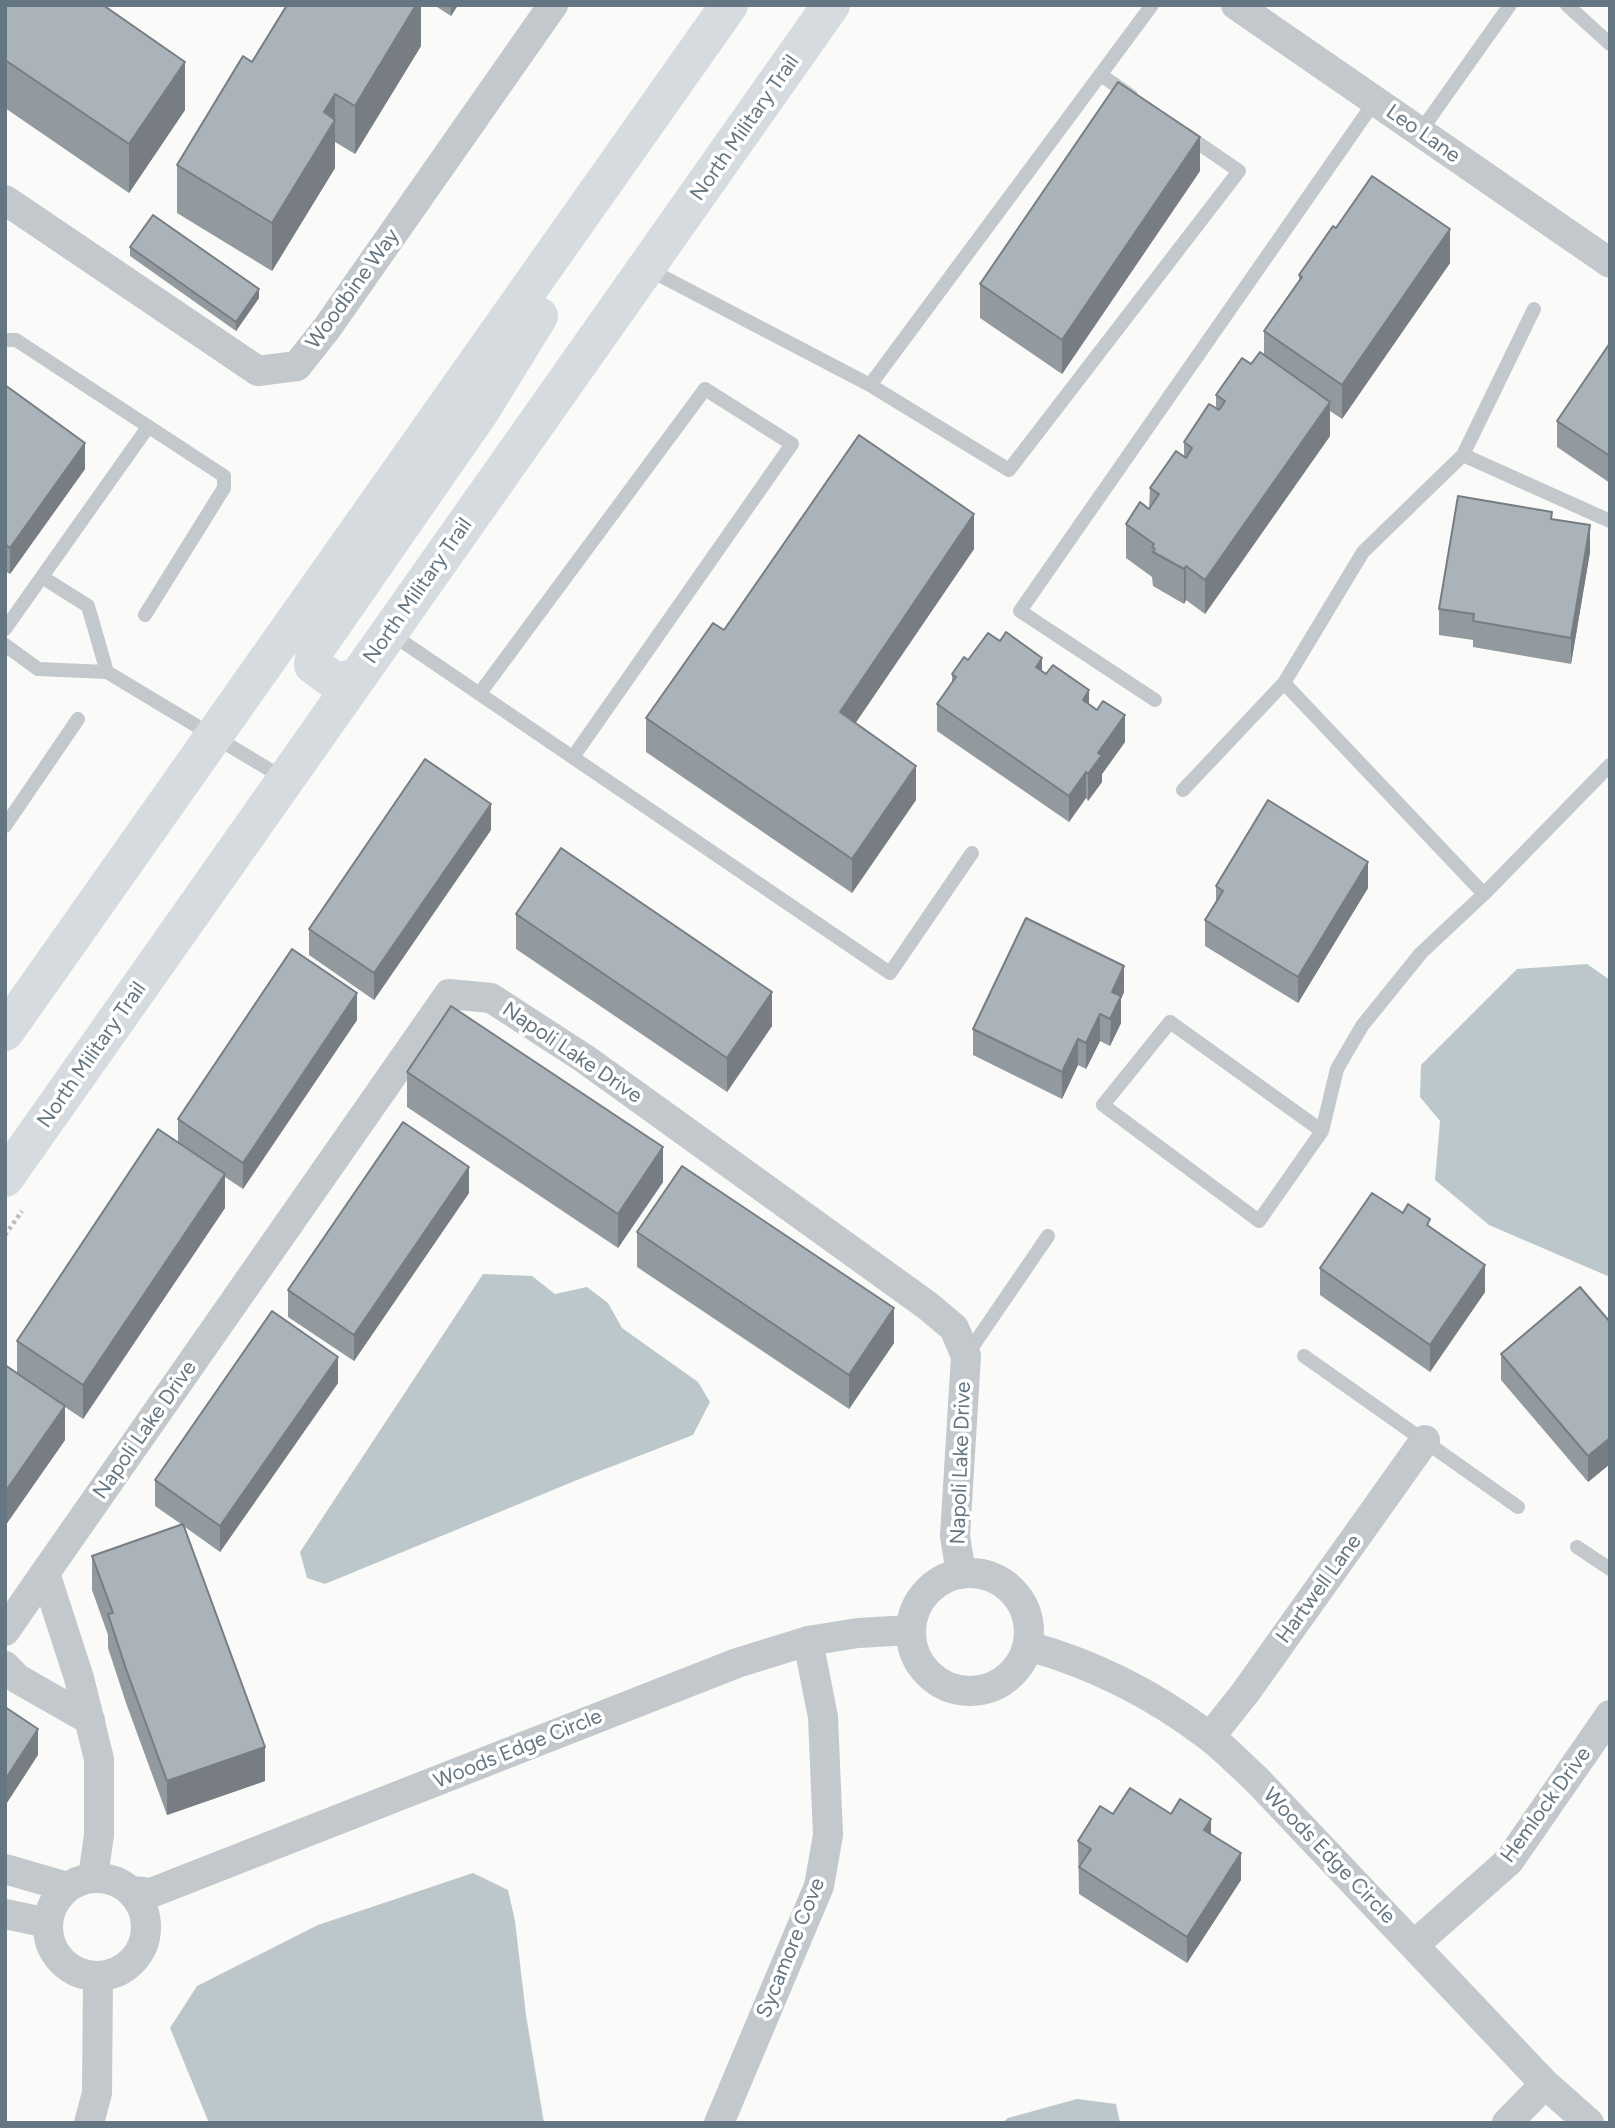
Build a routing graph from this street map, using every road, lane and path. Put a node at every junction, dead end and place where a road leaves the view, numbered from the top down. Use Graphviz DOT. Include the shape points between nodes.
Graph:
graph roads {
  1 [pos="553,5"];
  2 [pos="729,5"];
  3 [pos="831,5"];
  4 [pos="1152,5"];
  5 [pos="1236,5"];
  6 [pos="1510,5"];
  7 [pos="1567,5"];
  8 [pos="1610,44"];
  9 [pos="1101,75"];
  10 [pos="1375,101"];
  11 [pos="1143,104"];
  12 [pos="1175,127"];
  13 [pos="1420,132"];
  14 [pos="621,159"];
  15 [pos="8,207"];
  16 [pos="1610,263"];
  17 [pos="646,268"];
  18 [pos="1534,309"];
  19 [pos="5,340"];
  20 [pos="870,385"];
  21 [pos="148,427"];
  22 [pos="1463,455"];
  23 [pos="1610,521"];
  24 [pos="42,577"];
  25 [pos="145,615"];
  26 [pos="5,629"];
  27 [pos="389,632"];
  28 [pos="5,645"];
  29 [pos="107,672"];
  30 [pos="358,677"];
  31 [pos="1284,683"];
  32 [pos="480,693"];
  33 [pos="1156,700"];
  34 [pos="78,719"];
  35 [pos="214,736"];
  36 [pos="573,757"];
  37 [pos="1610,765"];
  38 [pos="285,780"];
  39 [pos="1183,790"];
  40 [pos="5,825"];
  41 [pos="972,853"];
  42 [pos="1484,894"];
  43 [pos="5,1032"];
  44 [pos="1322,1131"];
  45 [pos="5,1178"];
  46 [pos="1048,1236"];
  47 [pos="966,1356"];
  48 [pos="1304,1356"];
  49 [pos="1425,1440"];
  50 [pos="1518,1507"];
  51 [pos="1577,1547"];
  52 [pos="1610,1569"];
  53 [pos="45,1573"];
  54 [pos="961,1574"];
  55 [pos="911,1630"];
  56 [pos="5,1631"];
  57 [pos="808,1642"];
  58 [pos="1028,1646"];
  59 [pos="5,1666"];
  60 [pos="1610,1715"];
  61 [pos="90,1720"];
  62 [pos="1210,1737"];
  63 [pos="5,1869"];
  64 [pos="80,1882"];
  65 [pos="132,1891"];
  66 [pos="5,1914"];
  67 [pos="48,1923"];
  68 [pos="1414,1945"];
  69 [pos="98,1977"];
  70 [pos="1545,2084"];
  71 [pos="89,2123"];
  72 [pos="719,2123"];
  73 [pos="1507,2123"];
  74 [pos="1588,2123"];
  1 -- 15 [label="street, Woodbine Way" via="297,366 257,370"];
  2 -- 14 [label="main road"];
  3 -- 17 [label="main road, North Military Trail"];
  4 -- 9 [label="lane"];
  5 -- 10 [label="street, Leo Lane"];
  6 -- 13 [label="lane"];
  7 -- 8 [label="lane"];
  9 -- 11 [label="lane"];
  9 -- 20 [label="lane"];
  10 -- 13 [label="street, Leo Lane"];
  10 -- 33 [label="lane" via="1020,611"];
  12 -- 20 [label="lane" via="1239,171 1009,470"];
  13 -- 16 [label="street, Leo Lane"];
  14 -- 30 [label="main road" via="584,239 480,412 315,650 313,666 336,682"];
  14 -- 35 [label="main road"];
  17 -- 20 [label="lane"];
  17 -- 27 [label="main road, North Military Trail"];
  18 -- 22 [label="lane"];
  19 -- 21 [label="lane" via="16,340"];
  21 -- 24 [label="lane"];
  21 -- 25 [label="lane" via="224,476 224,488"];
  22 -- 23 [label="lane"];
  22 -- 31 [label="lane" via="1363,552"];
  24 -- 26 [label="lane"];
  24 -- 29 [label="lane" via="88,606"];
  27 -- 30 [label="main road, North Military Trail"];
  27 -- 32 [label="lane"];
  28 -- 29 [label="lane" via="38,669"];
  29 -- 35 [label="lane"];
  30 -- 38 [label="main road, North Military Trail"];
  31 -- 39 [label="lane"];
  31 -- 42 [label="lane"];
  32 -- 36 [label="lane"];
  32 -- 36 [label="lane" via="705,389 792,444"];
  34 -- 40 [label="lane"];
  35 -- 38 [label="lane"];
  35 -- 43 [label="main road"];
  36 -- 41 [label="lane" via="890,973"];
  37 -- 42 [label="lane"];
  38 -- 45 [label="main road, North Military Trail"];
  42 -- 44 [label="lane" via="1421,953 1362,1026 1337,1069"];
  44 -- 44 [label="lane" via="1259,1221 1103,1105 1170,1022"];
  46 -- 47 [label="lane"];
  47 -- 53 [label="street, Napoli Lake Drive" via="954,1328 928,1306 585,1059 491,998 449,994"];
  47 -- 54 [label="street, Napoli Lake Drive" via="955,1536"];
  48 -- 49 [label="lane"];
  49 -- 50 [label="lane"];
  49 -- 62 [label="street, Hartwell Lane"];
  51 -- 52 [label="lane"];
  53 -- 56 [label="street, Napoli Lake Drive"];
  53 -- 61 [label="street"];
  54 -- 55 [label="street" via="931,1588 921,1600"];
  54 -- 58 [label="street" via="993,1578 1007,1587 1026,1614"];
  55 -- 57 [label="street, Woods Edge Circle"];
  55 -- 58 [label="street" via="920,1663 932,1677 963,1691 997,1685 1011,1675"];
  57 -- 65 [label="street, Woods Edge Circle" via="737,1662 150,1893"];
  57 -- 72 [label="street, Sycamore Cove" via="823,1717 828,1835 819,1886"];
  58 -- 62 [label="street, Woods Edge Circle" via="1103,1672 1159,1701"];
  59 -- 61 [label="street" via="18,1679"];
  60 -- 68 [label="street, Hemlock Drive" via="1509,1861"];
  61 -- 64 [label="street" via="99,1759 99,1835"];
  62 -- 68 [label="street, Woods Edge Circle"];
  63 -- 64 [label="street"];
  64 -- 65 [label="street" via="107,1878"];
  64 -- 67 [label="street" via="50,1912"];
  65 -- 69 [label="street" via="147,1921 140,1953 114,1974"];
  66 -- 67 [label="street"];
  67 -- 69 [label="street" via="57,1956 82,1974"];
  68 -- 70 [label="street, Woods Edge Circle"];
  69 -- 71 [label="street" via="97,2093"];
  70 -- 73 [label="street"];
  70 -- 74 [label="street, Woods Edge Circle"];
}
